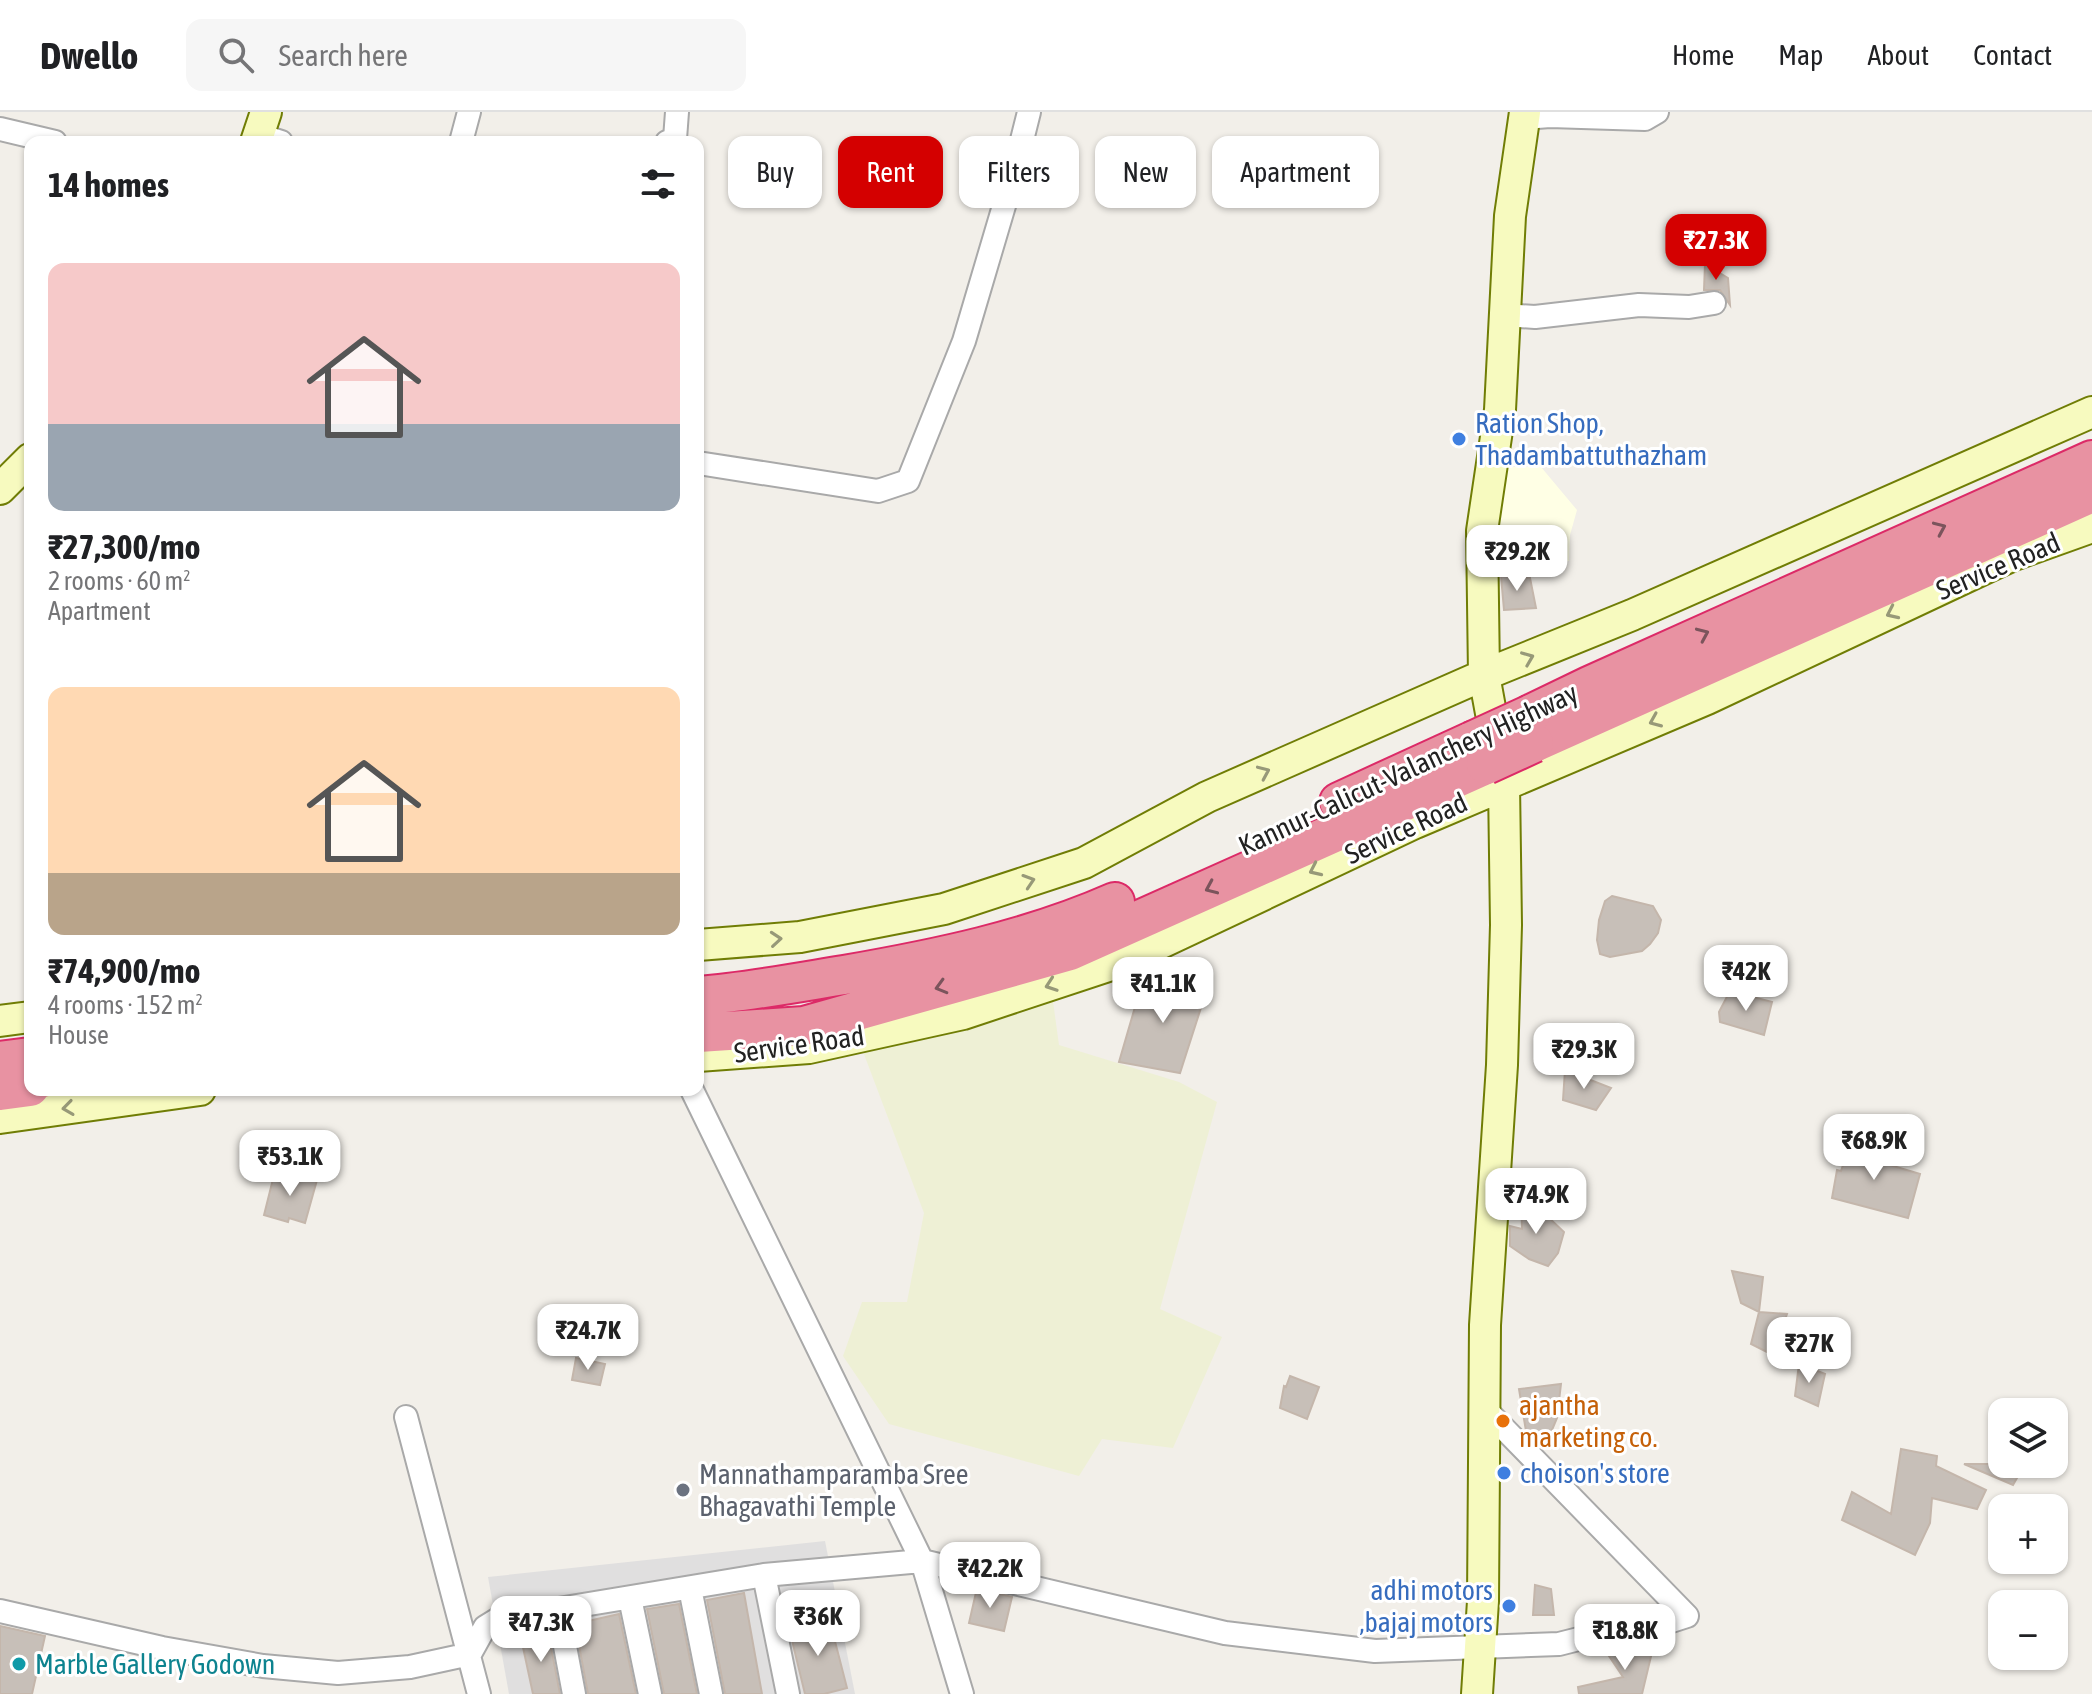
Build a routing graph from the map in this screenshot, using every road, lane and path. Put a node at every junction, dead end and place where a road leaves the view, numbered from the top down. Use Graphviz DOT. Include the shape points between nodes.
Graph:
graph roads {
  1 [pos="469,112"];
  2 [pos="677,112"];
  3 [pos="1029,112"];
  4 [pos="1657,112"];
  5 [pos="1525,115"];
  6 [pos="2,127"];
  7 [pos="34,136"];
  8 [pos="463,136"];
  9 [pos="675,136"];
  10 [pos="1714,303"];
  11 [pos="1504,315"];
  12 [pos="2092,412"];
  13 [pos="2092,460"];
  14 [pos="704,464"];
  15 [pos="24,465"];
  16 [pos="0,489"];
  17 [pos="2092,493"];
  18 [pos="2092,527"];
  19 [pos="1484,675"];
  20 [pos="1532,729"];
  21 [pos="1487,763"];
  22 [pos="704,945"];
  23 [pos="704,995"];
  24 [pos="24,1018"];
  25 [pos="0,1021"];
  26 [pos="704,1033"];
  27 [pos="704,1056"];
  28 [pos="24,1058"];
  29 [pos="0,1061"];
  30 [pos="24,1088"];
  31 [pos="0,1091"];
  32 [pos="157,1096"];
  33 [pos="695,1096"];
  34 [pos="0,1118"];
  35 [pos="1483,1407"];
  36 [pos="406,1417"];
  37 [pos="922,1561"];
  38 [pos="764,1575"];
  39 [pos="690,1588"];
  40 [pos="630,1598"];
  41 [pos="558,1609"];
  42 [pos="0,1611"];
  43 [pos="1480,1645"];
  44 [pos="470,1654"];
  45 [pos="479,1694"];
  46 [pos="574,1694"];
  47 [pos="650,1694"];
  48 [pos="711,1694"];
  49 [pos="788,1694"];
  50 [pos="962,1694"];
  51 [pos="1477,1694"];
  1 -- 8 [label="street"];
  2 -- 9 [label="street"];
  3 -- 14 [label="street" via="964,341 908,481 878,491"];
  4 -- 5 [label="street" via="1645,119"];
  5 -- 11 [label="street" via="1510,216"];
  6 -- 7 [label="street"];
  10 -- 11 [label="street"];
  11 -- 19 [label="street" via="1500,410 1482,531"];
  19 -- 12 [label="street, one-way" via="1647,609"];
  20 -- 13 [label="highway, Kannur-Calicut-Valanchery Highway, one-way" via="1696,637"];
  15 -- 16 [label="street"];
  17 -- 20 [label="highway"];
  18 -- 21 [label="street, Service Road, one-way" via="2011,556 1554,765"];
  19 -- 21 [label="street"];
  22 -- 19 [label="street, one-way" via="800,937 944,909 1084,863 1207,797"];
  20 -- 21 [label="highway, Kannur-Calicut-Valanchery Highway, bridge"];
  21 -- 23 [label="highway, Kannur-Calicut-Valanchery Highway" via="1073,921 934,959"];
  21 -- 26 [label="highway, one-way" via="1070,951 804,1026"];
  21 -- 27 [label="street, Service Road, one-way" via="1123,961 963,1014 809,1048"];
  21 -- 35 [label="street" via="1506,925"];
  24 -- 25 [label="street"];
  28 -- 29 [label="highway"];
  30 -- 31 [label="highway"];
  32 -- 34 [label="street, one-way"];
  33 -- 37 [label="street"];
  35 -- 43 [label="street"];
  35 -- 43 [label="street" via="1687,1616 1559,1644"];
  36 -- 44 [label="street"];
  37 -- 38 [label="street"];
  37 -- 43 [label="street" via="1225,1633 1375,1651"];
  37 -- 50 [label="street"];
  38 -- 39 [label="street"];
  38 -- 49 [label="street"];
  39 -- 40 [label="street"];
  39 -- 48 [label="street"];
  40 -- 41 [label="street"];
  40 -- 47 [label="street"];
  41 -- 44 [label="street" via="498,1619 485,1627"];
  41 -- 46 [label="street"];
  42 -- 44 [label="street" via="162,1648 338,1673 410,1667"];
  43 -- 51 [label="street"];
  44 -- 45 [label="street"];
}
